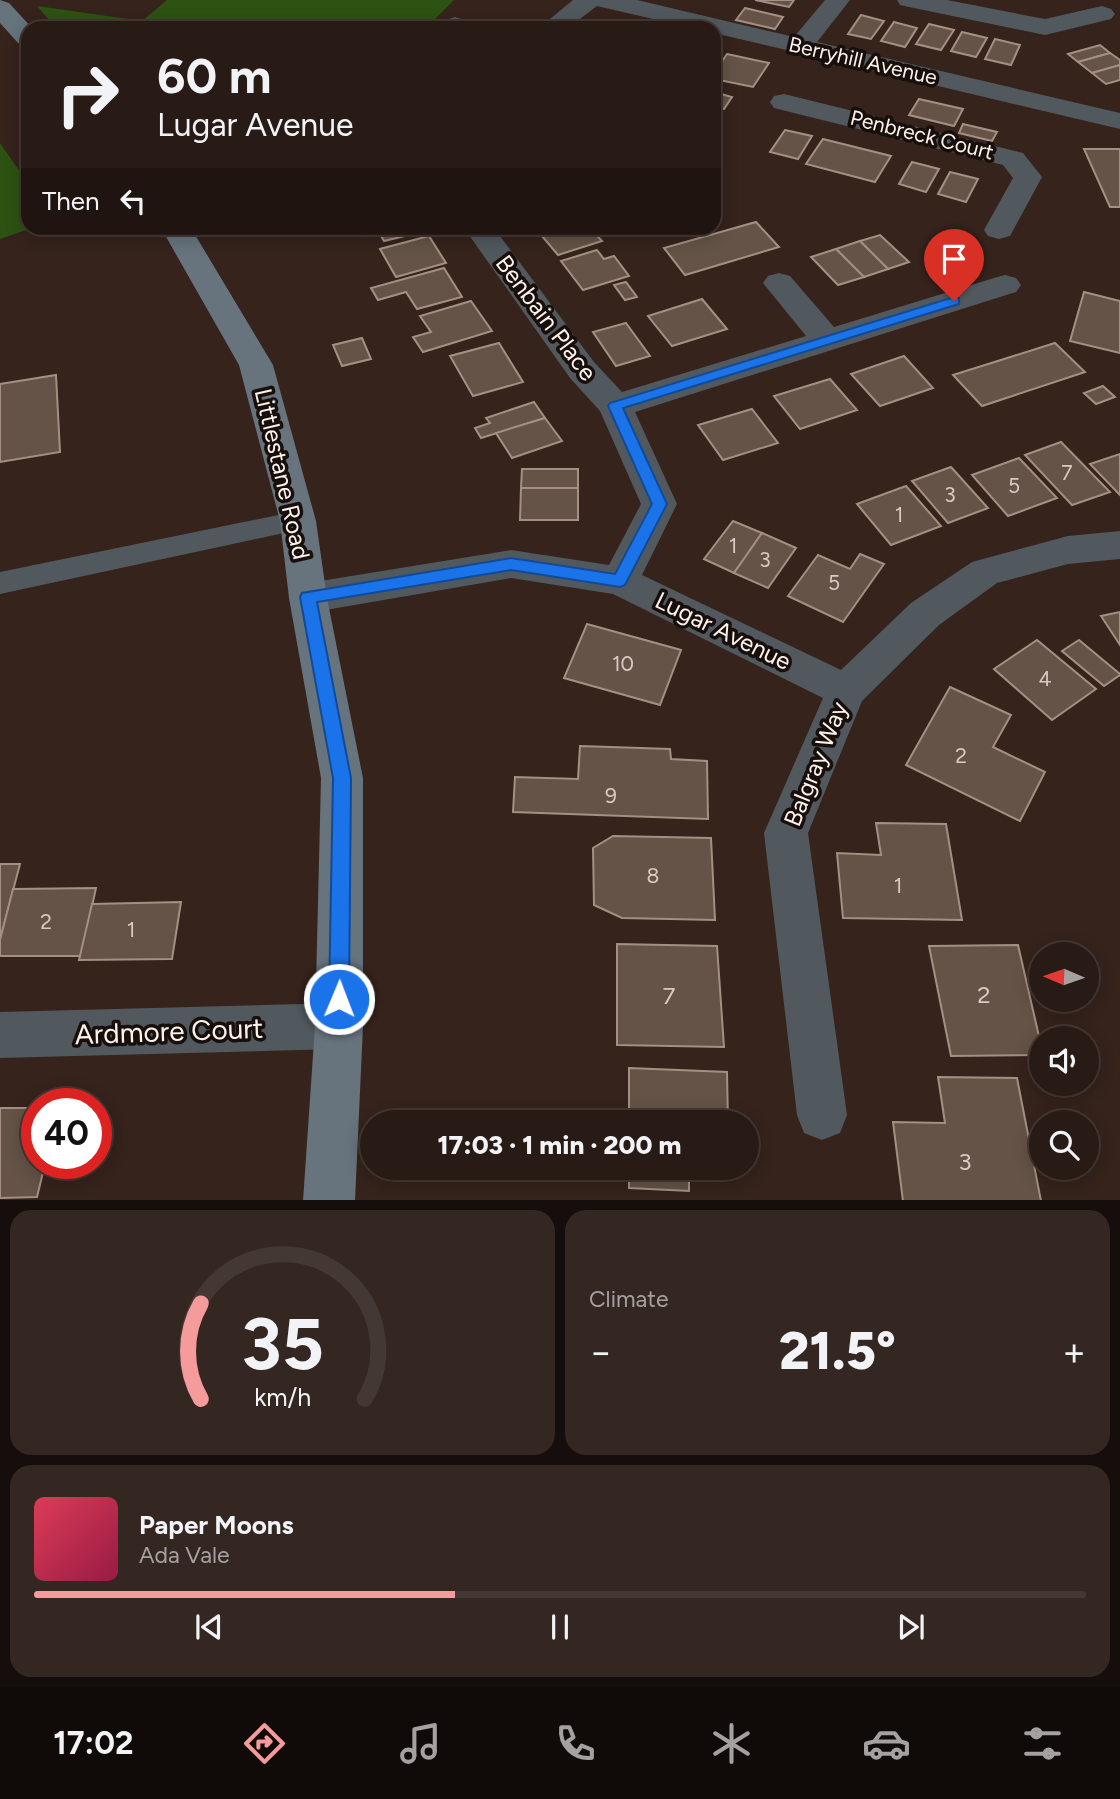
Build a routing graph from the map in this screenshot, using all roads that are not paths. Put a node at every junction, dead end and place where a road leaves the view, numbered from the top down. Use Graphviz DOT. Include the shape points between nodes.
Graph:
graph roads {
  1 [pos="589,0"];
  2 [pos="606,0"];
  3 [pos="838,0"];
  4 [pos="909,0"];
  5 [pos="0,8"];
  6 [pos="1101,12"];
  7 [pos="561,21"];
  8 [pos="695,21"];
  9 [pos="721,27"];
  10 [pos="21,31"];
  11 [pos="800,46"];
  12 [pos="846,86"];
  13 [pos="784,102"];
  14 [pos="1120,121"];
  15 [pos="999,230"];
  16 [pos="180,235"];
  17 [pos="484,235"];
  18 [pos="779,283"];
  19 [pos="1005,285"];
  20 [pos="827,341"];
  21 [pos="615,406"];
  22 [pos="298,521"];
  23 [pos="1120,545"];
  24 [pos="620,581"];
  25 [pos="0,583"];
  26 [pos="308,597"];
  27 [pos="846,691"];
  28 [pos="339,1026"];
  29 [pos="0,1035"];
  30 [pos="822,1115"];
  31 [pos="329,1200"];
  1 -- 7 [label="street"];
  2 -- 8 [label="street, Berryhill Avenue"];
  3 -- 11 [label="street"];
  4 -- 6 [label="street" via="1045,27"];
  5 -- 10 [label="street"];
  9 -- 11 [label="street, Berryhill Avenue"];
  11 -- 12 [label="street, Berryhill Avenue"];
  12 -- 13 [label="street, Penbreck Court"];
  12 -- 14 [label="street, Berryhill Avenue"];
  12 -- 15 [label="street, Penbreck Court" via="1013,159 1028,177"];
  16 -- 22 [label="street, Littlestane Road" via="256,365"];
  17 -- 21 [label="street, Benbain Place" via="582,370"];
  18 -- 20 [label="street"];
  19 -- 20 [label="street"];
  20 -- 21 [label="street"];
  21 -- 24 [label="street, Benbain Place" via="659,504"];
  22 -- 25 [label="lane"];
  22 -- 26 [label="street, Littlestane Road"];
  23 -- 27 [label="street, Balgray Way" via="1068,550 985,572 925,614"];
  24 -- 26 [label="street, Lugar Avenue" via="511,564"];
  24 -- 27 [label="street, Lugar Avenue"];
  26 -- 28 [label="street, Littlestane Road" via="342,778"];
  27 -- 30 [label="street, Balgray Way" via="786,833"];
  28 -- 29 [label="street, Ardmore Court"];
  28 -- 31 [label="street, Littlestane Road"];
}
